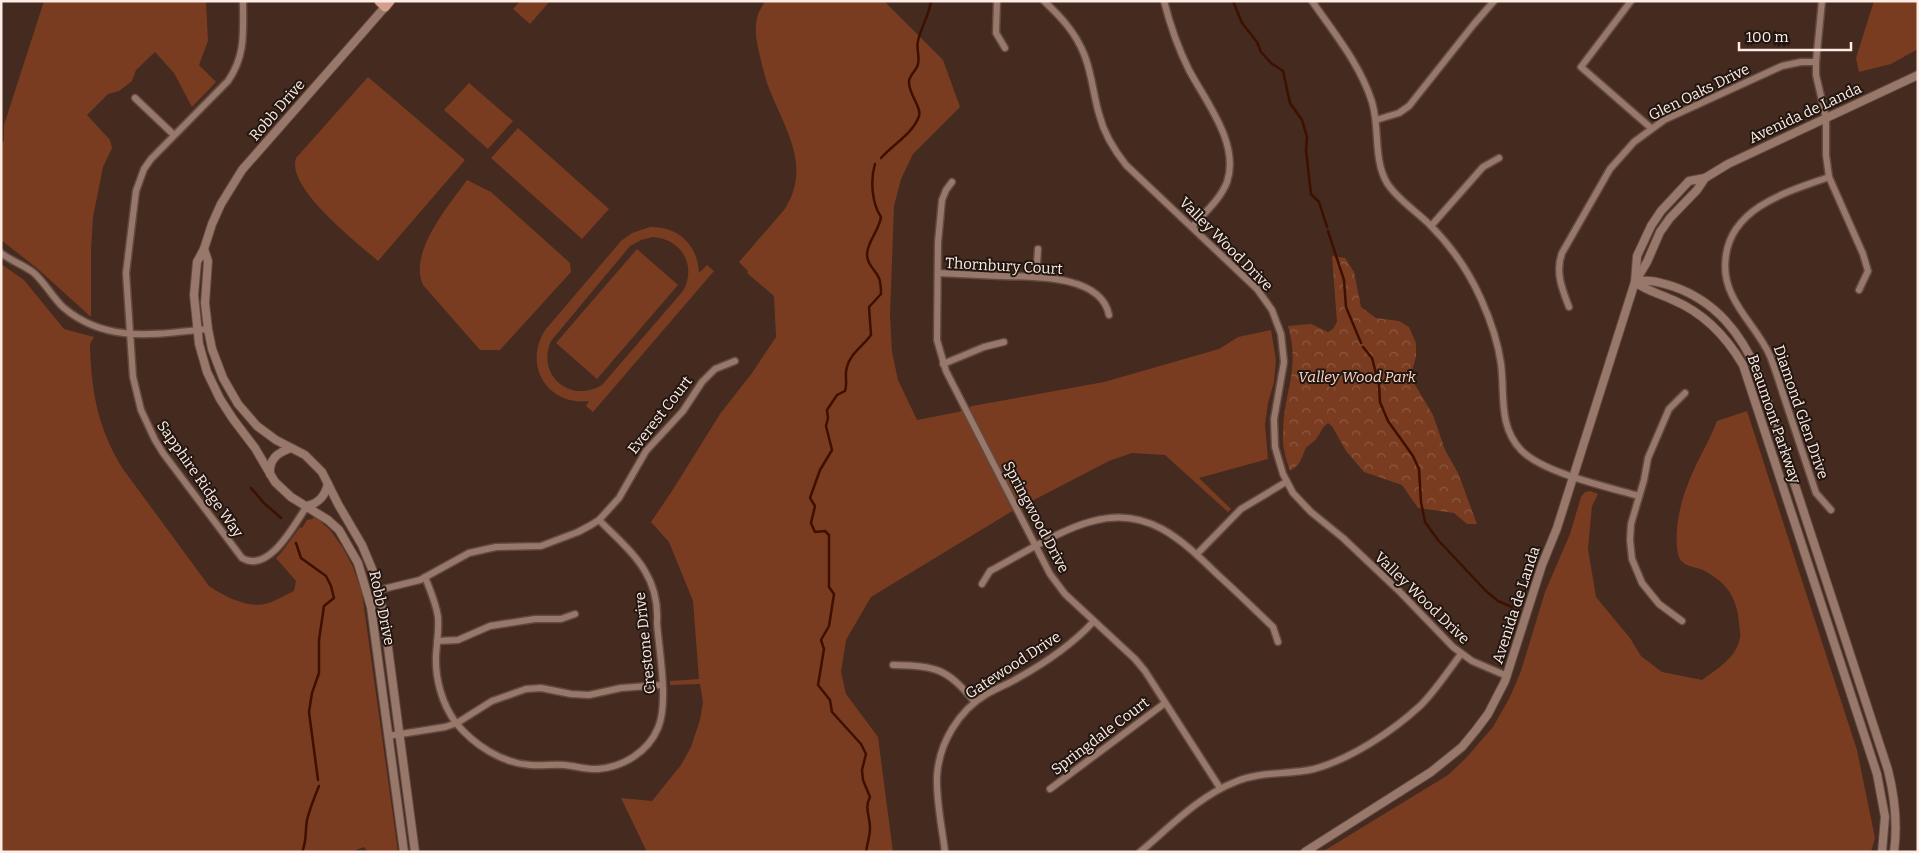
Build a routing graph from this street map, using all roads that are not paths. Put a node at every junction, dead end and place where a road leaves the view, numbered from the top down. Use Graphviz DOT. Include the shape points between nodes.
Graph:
graph roads {
  1 [pos="243,1"];
  2 [pos="997,1"];
  3 [pos="1044,1"];
  4 [pos="1164,1"];
  5 [pos="1312,1"];
  6 [pos="1494,1"];
  7 [pos="1631,1"];
  8 [pos="1822,1"];
  9 [pos="385,3"];
  10 [pos="1005,48"];
  11 [pos="1816,62"];
  12 [pos="1918,75"];
  13 [pos="135,98"];
  14 [pos="1826,118"];
  15 [pos="1376,120"];
  16 [pos="1651,128"];
  17 [pos="174,136"];
  18 [pos="1499,158"];
  19 [pos="1829,177"];
  20 [pos="1705,178"];
  21 [pos="952,182"];
  22 [pos="1432,226"];
  23 [pos="1192,227"];
  24 [pos="1038,249"];
  25 [pos="204,250"];
  26 [pos="1,254"];
  27 [pos="938,273"];
  28 [pos="1036,277"];
  29 [pos="1635,282"];
  30 [pos="1859,290"];
  31 [pos="1569,307"];
  32 [pos="1109,314"];
  33 [pos="208,328"];
  34 [pos="196,330"];
  35 [pos="936,331"];
  36 [pos="130,334"];
  37 [pos="1004,342"];
  38 [pos="735,361"];
  39 [pos="943,364"];
  40 [pos="1685,393"];
  41 [pos="291,448"];
  42 [pos="270,475"];
  43 [pos="1573,476"];
  44 [pos="1286,482"];
  45 [pos="328,484"];
  46 [pos="1640,496"];
  47 [pos="308,506"];
  48 [pos="1831,510"];
  49 [pos="599,520"];
  50 [pos="1036,547"];
  51 [pos="1197,554"];
  52 [pos="425,578"];
  53 [pos="982,584"];
  54 [pos="380,590"];
  55 [pos="575,614"];
  56 [pos="1094,621"];
  57 [pos="1682,621"];
  58 [pos="437,641"];
  59 [pos="1278,642"];
  60 [pos="1461,654"];
  61 [pos="893,665"];
  62 [pos="1507,676"];
  63 [pos="662,685"];
  64 [pos="975,702"];
  65 [pos="1165,703"];
  66 [pos="457,723"];
  67 [pos="399,734"];
  68 [pos="388,736"];
  69 [pos="1220,788"];
  70 [pos="1050,789"];
  71 [pos="404,852"];
  72 [pos="415,852"];
  73 [pos="945,852"];
  74 [pos="1140,852"];
  75 [pos="1305,852"];
  76 [pos="1882,852"];
  77 [pos="1894,852"];
  1 -- 17 [label="street, Sapphire Ridge Way" via="242,50 234,71"];
  2 -- 10 [label="street" via="996,33"];
  3 -- 23 [label="street, Valley Wood Drive" via="1061,17 1078,41 1089,69 1104,129 1117,154"];
  4 -- 23 [label="street" via="1179,48 1223,132 1229,152 1229,172 1223,190"];
  5 -- 15 [label="street" via="1359,71"];
  6 -- 15 [label="street" via="1409,106 1399,113"];
  7 -- 16 [label="street" via="1581,67"];
  8 -- 11 [label="street"];
  9 -- 25 [label="street, Robb Drive" via="242,170 218,209"];
  11 -- 14 [label="street"];
  11 -- 16 [label="street, Glen Oaks Drive" via="1782,66"];
  12 -- 14 [label="street, Avenida de Landa"];
  13 -- 17 [label="street"];
  14 -- 19 [label="street"];
  14 -- 20 [label="street, Avenida de Landa"];
  15 -- 22 [label="street" via="1383,176 1394,192"];
  16 -- 31 [label="street, Glen Oaks Drive" via="1610,169 1562,253 1559,277"];
  17 -- 36 [label="street, Sapphire Ridge Way" via="144,169 136,191 126,274"];
  18 -- 22 [label="street" via="1483,166"];
  19 -- 30 [label="street" via="1868,271"];
  19 -- 48 [label="street, Diamond Glen Drive" via="1796,188 1750,213 1732,236 1725,262 1732,295 1756,329 1771,358 1816,493"];
  20 -- 29 [label="street, Avenida de Landa" via="1660,232"];
  20 -- 29 [label="street, Avenida de Landa" via="1689,181 1661,211 1636,256"];
  21 -- 27 [label="street" via="940,210"];
  22 -- 43 [label="street" via="1462,264 1488,319 1501,366 1505,421 1513,440 1536,462"];
  23 -- 44 [label="street, Valley Wood Drive" via="1257,289 1277,322 1284,362 1274,433 1278,461"];
  24 -- 28 [label="street"];
  25 -- 33 [label="street, Robb Drive" via="208,261 205,303"];
  25 -- 34 [label="street, Robb Drive" via="198,258 195,272"];
  26 -- 36 [label="street" via="34,274 57,301 74,314 110,332"];
  27 -- 28 [label="street, Thornbury Court"];
  27 -- 35 [label="street, Thornbury Court"];
  28 -- 32 [label="street, Thornbury Court" via="1071,282 1090,290 1103,299"];
  29 -- 43 [label="street, Avenida de Landa"];
  29 -- 76 [label="street, Beaumont Parkway" via="1698,313 1734,349 1742,366 1876,774 1885,817"];
  29 -- 77 [label="street, Beaumont Parkway" via="1655,280 1709,304 1732,327 1753,361 1888,770 1896,813"];
  33 -- 34 [label="street"];
  33 -- 41 [label="street, Robb Drive" via="218,366 238,404 263,431"];
  34 -- 36 [label="street"];
  34 -- 42 [label="street, Robb Drive" via="207,372 220,399"];
  35 -- 39 [label="street, Springwood Drive"];
  36 -- 47 [label="street, Sapphire Ridge Way" via="136,394 147,425 163,453 242,558 257,561 267,557"];
  37 -- 39 [label="street"];
  38 -- 49 [label="street, Everest Court" via="715,369 702,382 683,412 646,451 619,498"];
  39 -- 50 [label="street, Springwood Drive"];
  40 -- 46 [label="street" via="1668,409 1648,458"];
  41 -- 42 [label="street" via="274,457"];
  41 -- 45 [label="street, Robb Drive" via="313,462"];
  42 -- 47 [label="street, Robb Drive" via="286,493"];
  43 -- 46 [label="street"];
  43 -- 62 [label="street, Avenida de Landa"];
  44 -- 51 [label="street" via="1241,509"];
  44 -- 60 [label="street, Valley Wood Drive" via="1302,503"];
  45 -- 47 [label="street" via="321,498"];
  45 -- 54 [label="street, Robb Drive" via="362,545"];
  46 -- 57 [label="street" via="1631,532 1630,551 1635,568 1652,596"];
  47 -- 68 [label="street, Robb Drive" via="339,530 362,573 371,607"];
  49 -- 52 [label="street, Everest Court" via="546,544 496,547 469,553"];
  49 -- 63 [label="street, Crestone Drive" via="640,562 651,582 658,611"];
  50 -- 51 [label="street" via="1093,520 1120,518 1158,526 1182,540"];
  50 -- 53 [label="street" via="990,571"];
  50 -- 56 [label="street, Springwood Drive" via="1057,584"];
  51 -- 59 [label="street" via="1274,627"];
  52 -- 54 [label="street, Everest Court"];
  52 -- 58 [label="street, Crestone Drive" via="438,615"];
  54 -- 67 [label="street, Robb Drive"];
  55 -- 58 [label="street" via="561,619 490,626 458,640"];
  56 -- 64 [label="street, Gatewood Drive" via="1078,638"];
  56 -- 65 [label="street, Springwood Drive" via="1135,659"];
  58 -- 66 [label="street, Crestone Drive" via="438,684"];
  60 -- 62 [label="street, Valley Wood Drive"];
  60 -- 69 [label="street" via="1421,705 1364,746 1314,768 1251,777"];
  61 -- 64 [label="street" via="922,666 942,671 960,684"];
  62 -- 75 [label="street, Avenida de Landa" via="1480,725 1447,760"];
  63 -- 66 [label="street" via="589,694 526,689 492,702"];
  63 -- 66 [label="street, Crestone Drive" via="663,713 654,736 638,754 610,767 593,769 516,763 480,745"];
  64 -- 73 [label="street, Gatewood Drive" via="956,722 939,761 938,791"];
  65 -- 69 [label="street, Springwood Drive"];
  65 -- 70 [label="street, Springdale Court"];
  66 -- 67 [label="street"];
  67 -- 68 [label="street"];
  67 -- 72 [label="street, Robb Drive"];
  68 -- 71 [label="street, Robb Drive"];
  69 -- 74 [label="street"];
}
